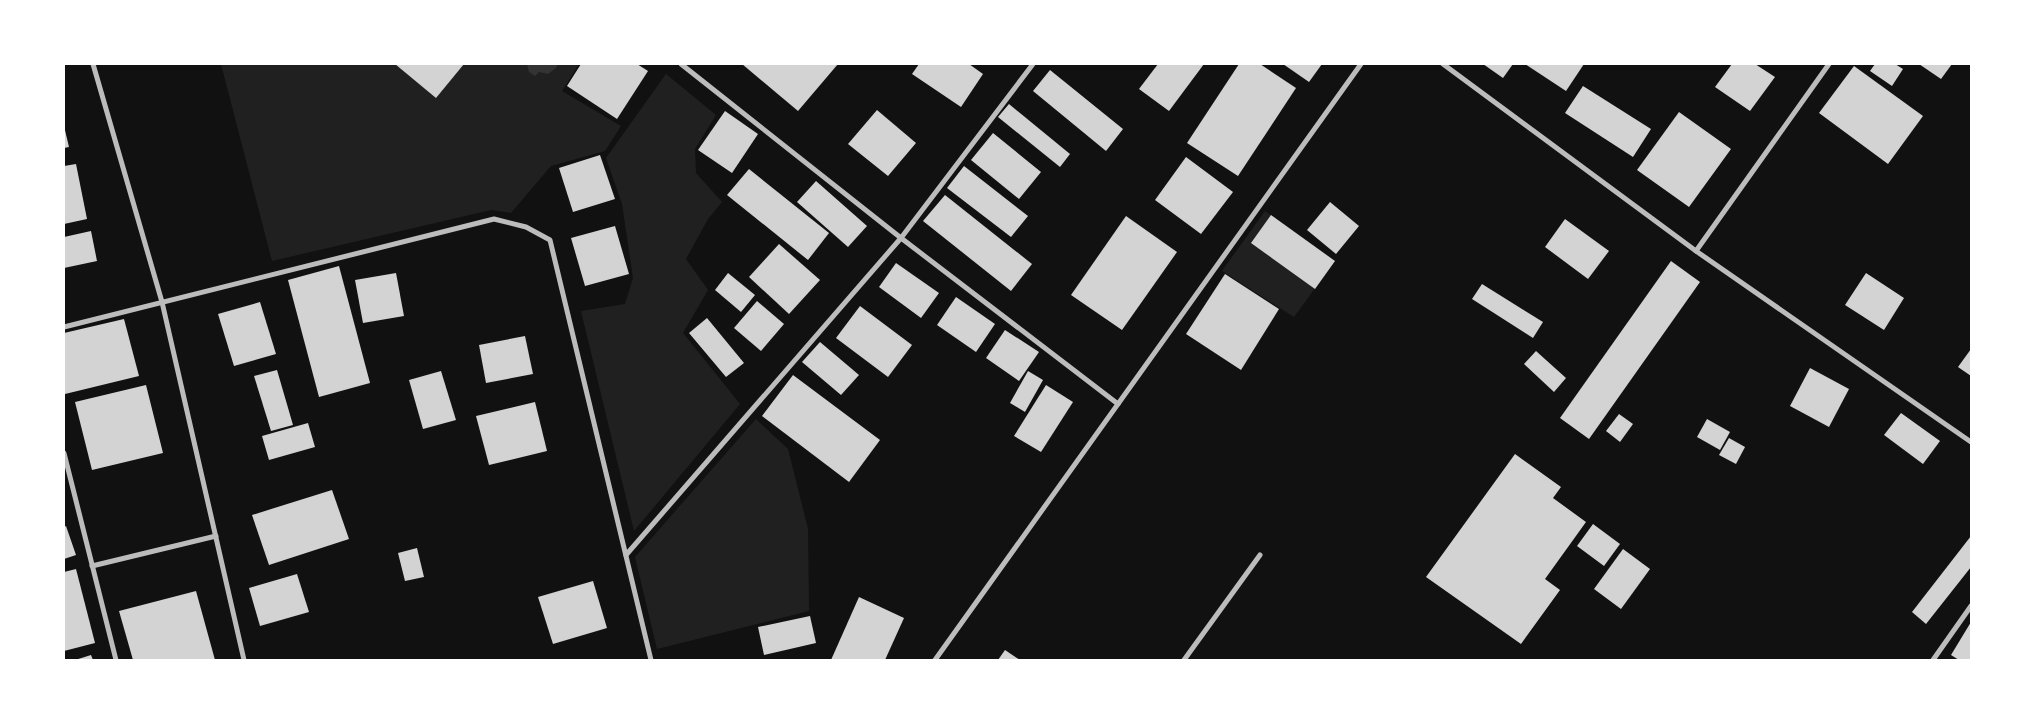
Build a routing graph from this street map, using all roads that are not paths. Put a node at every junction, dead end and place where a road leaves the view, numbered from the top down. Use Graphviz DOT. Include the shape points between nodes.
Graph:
graph roads {
  1 [pos="94,64"];
  2 [pos="681,64"];
  3 [pos="1033,64"];
  4 [pos="1361,64"];
  5 [pos="1444,64"];
  6 [pos="1829,64"];
  7 [pos="901,238"];
  8 [pos="1696,251"];
  9 [pos="162,302"];
  10 [pos="64,327"];
  11 [pos="1118,404"];
  12 [pos="1971,442"];
  13 [pos="64,453"];
  14 [pos="216,536"];
  15 [pos="626,555"];
  16 [pos="1260,555"];
  17 [pos="92,566"];
  18 [pos="1971,606"];
  19 [pos="116,660"];
  20 [pos="244,660"];
  21 [pos="651,660"];
  22 [pos="935,660"];
  23 [pos="1184,660"];
  24 [pos="1934,660"];
  1 -- 9 [label="street"];
  2 -- 7 [label="street"];
  3 -- 7 [label="street"];
  4 -- 11 [label="street"];
  5 -- 8 [label="street"];
  6 -- 8 [label="street"];
  7 -- 11 [label="street"];
  7 -- 15 [label="street"];
  8 -- 12 [label="street"];
  9 -- 10 [label="street"];
  9 -- 14 [label="street"];
  9 -- 15 [label="street" via="494,219 526,227 550,240"];
  11 -- 22 [label="street"];
  13 -- 17 [label="street"];
  14 -- 17 [label="street"];
  14 -- 20 [label="street"];
  15 -- 21 [label="street"];
  16 -- 23 [label="street"];
  17 -- 19 [label="street"];
  18 -- 24 [label="street"];
}
